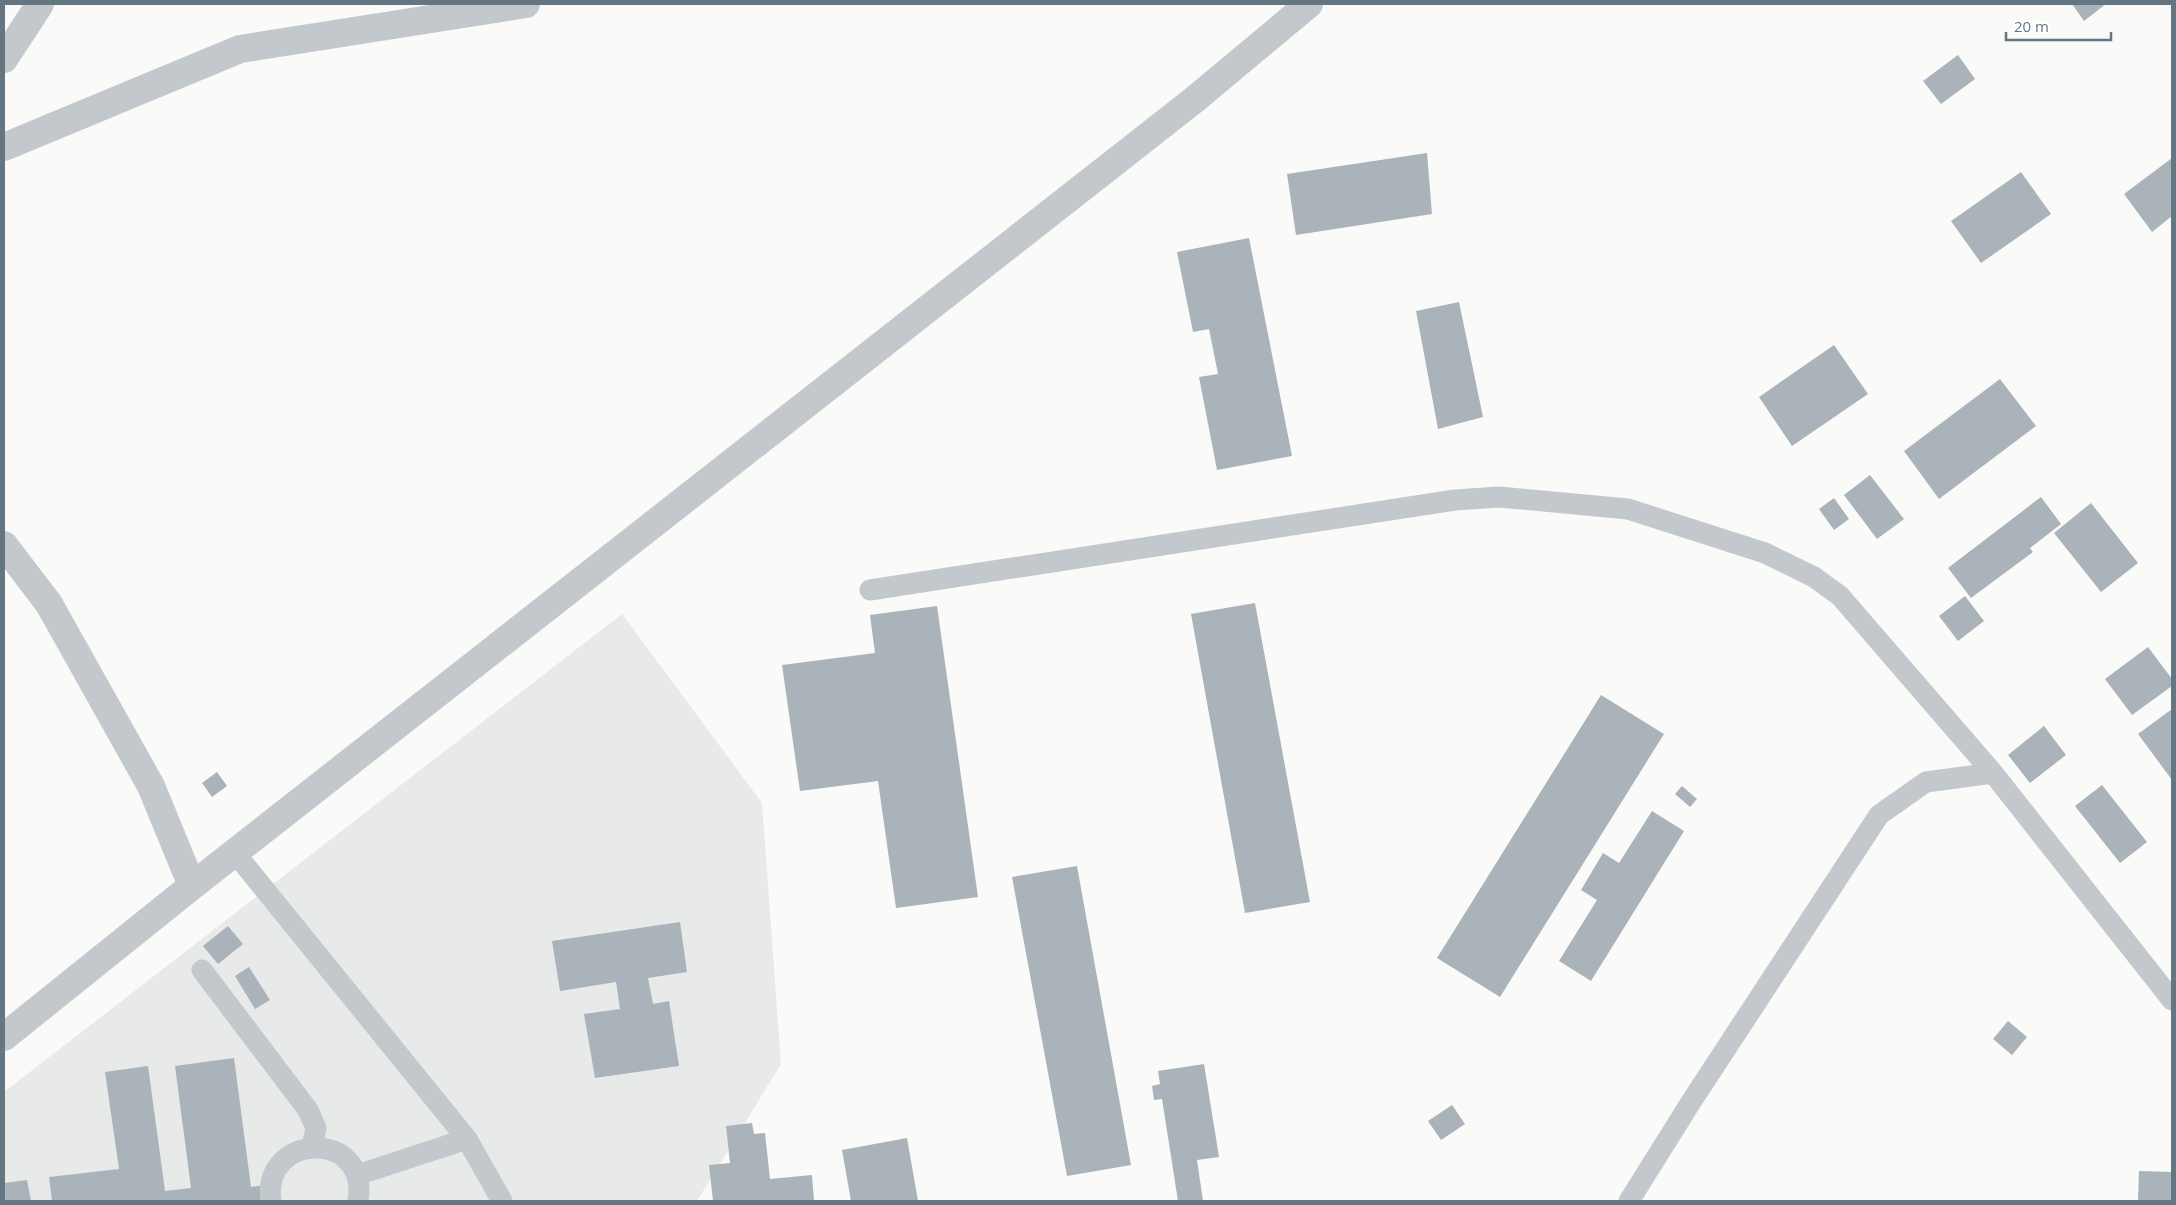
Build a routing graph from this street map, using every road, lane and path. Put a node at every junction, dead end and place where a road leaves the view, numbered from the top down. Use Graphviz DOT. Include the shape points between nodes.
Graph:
graph roads {
  1 [pos="40,4"];
  2 [pos="526,4"];
  3 [pos="1309,4"];
  4 [pos="4,59"];
  5 [pos="4,147"];
  6 [pos="4,545"];
  7 [pos="870,590"];
  8 [pos="1993,773"];
  9 [pos="235,853"];
  10 [pos="192,886"];
  11 [pos="202,970"];
  12 [pos="2172,1000"];
  13 [pos="4,1037"];
  14 [pos="467,1139"];
  15 [pos="312,1147"];
  16 [pos="357,1175"];
  17 [pos="271,1201"];
  18 [pos="358,1201"];
  19 [pos="502,1201"];
  20 [pos="1629,1201"];
  1 -- 4 [label="street"];
  2 -- 5 [label="street" via="240,49"];
  3 -- 9 [label="street" via="1194,100"];
  6 -- 10 [label="street" via="48,604 151,786"];
  7 -- 8 [label="lane" via="1455,500 1500,497 1628,509 1765,553 1814,577 1840,596"];
  8 -- 12 [label="lane"];
  8 -- 20 [label="lane" via="1926,782 1879,815"];
  9 -- 10 [label="street"];
  9 -- 14 [label="lane"];
  10 -- 13 [label="street"];
  11 -- 15 [label="lane" via="308,1110 316,1128"];
  14 -- 16 [label="lane"];
  14 -- 19 [label="lane"];
  15 -- 16 [label="lane" via="337,1152"];
  15 -- 17 [label="lane" via="287,1157 278,1167 272,1183"];
  16 -- 18 [label="lane"];
}
